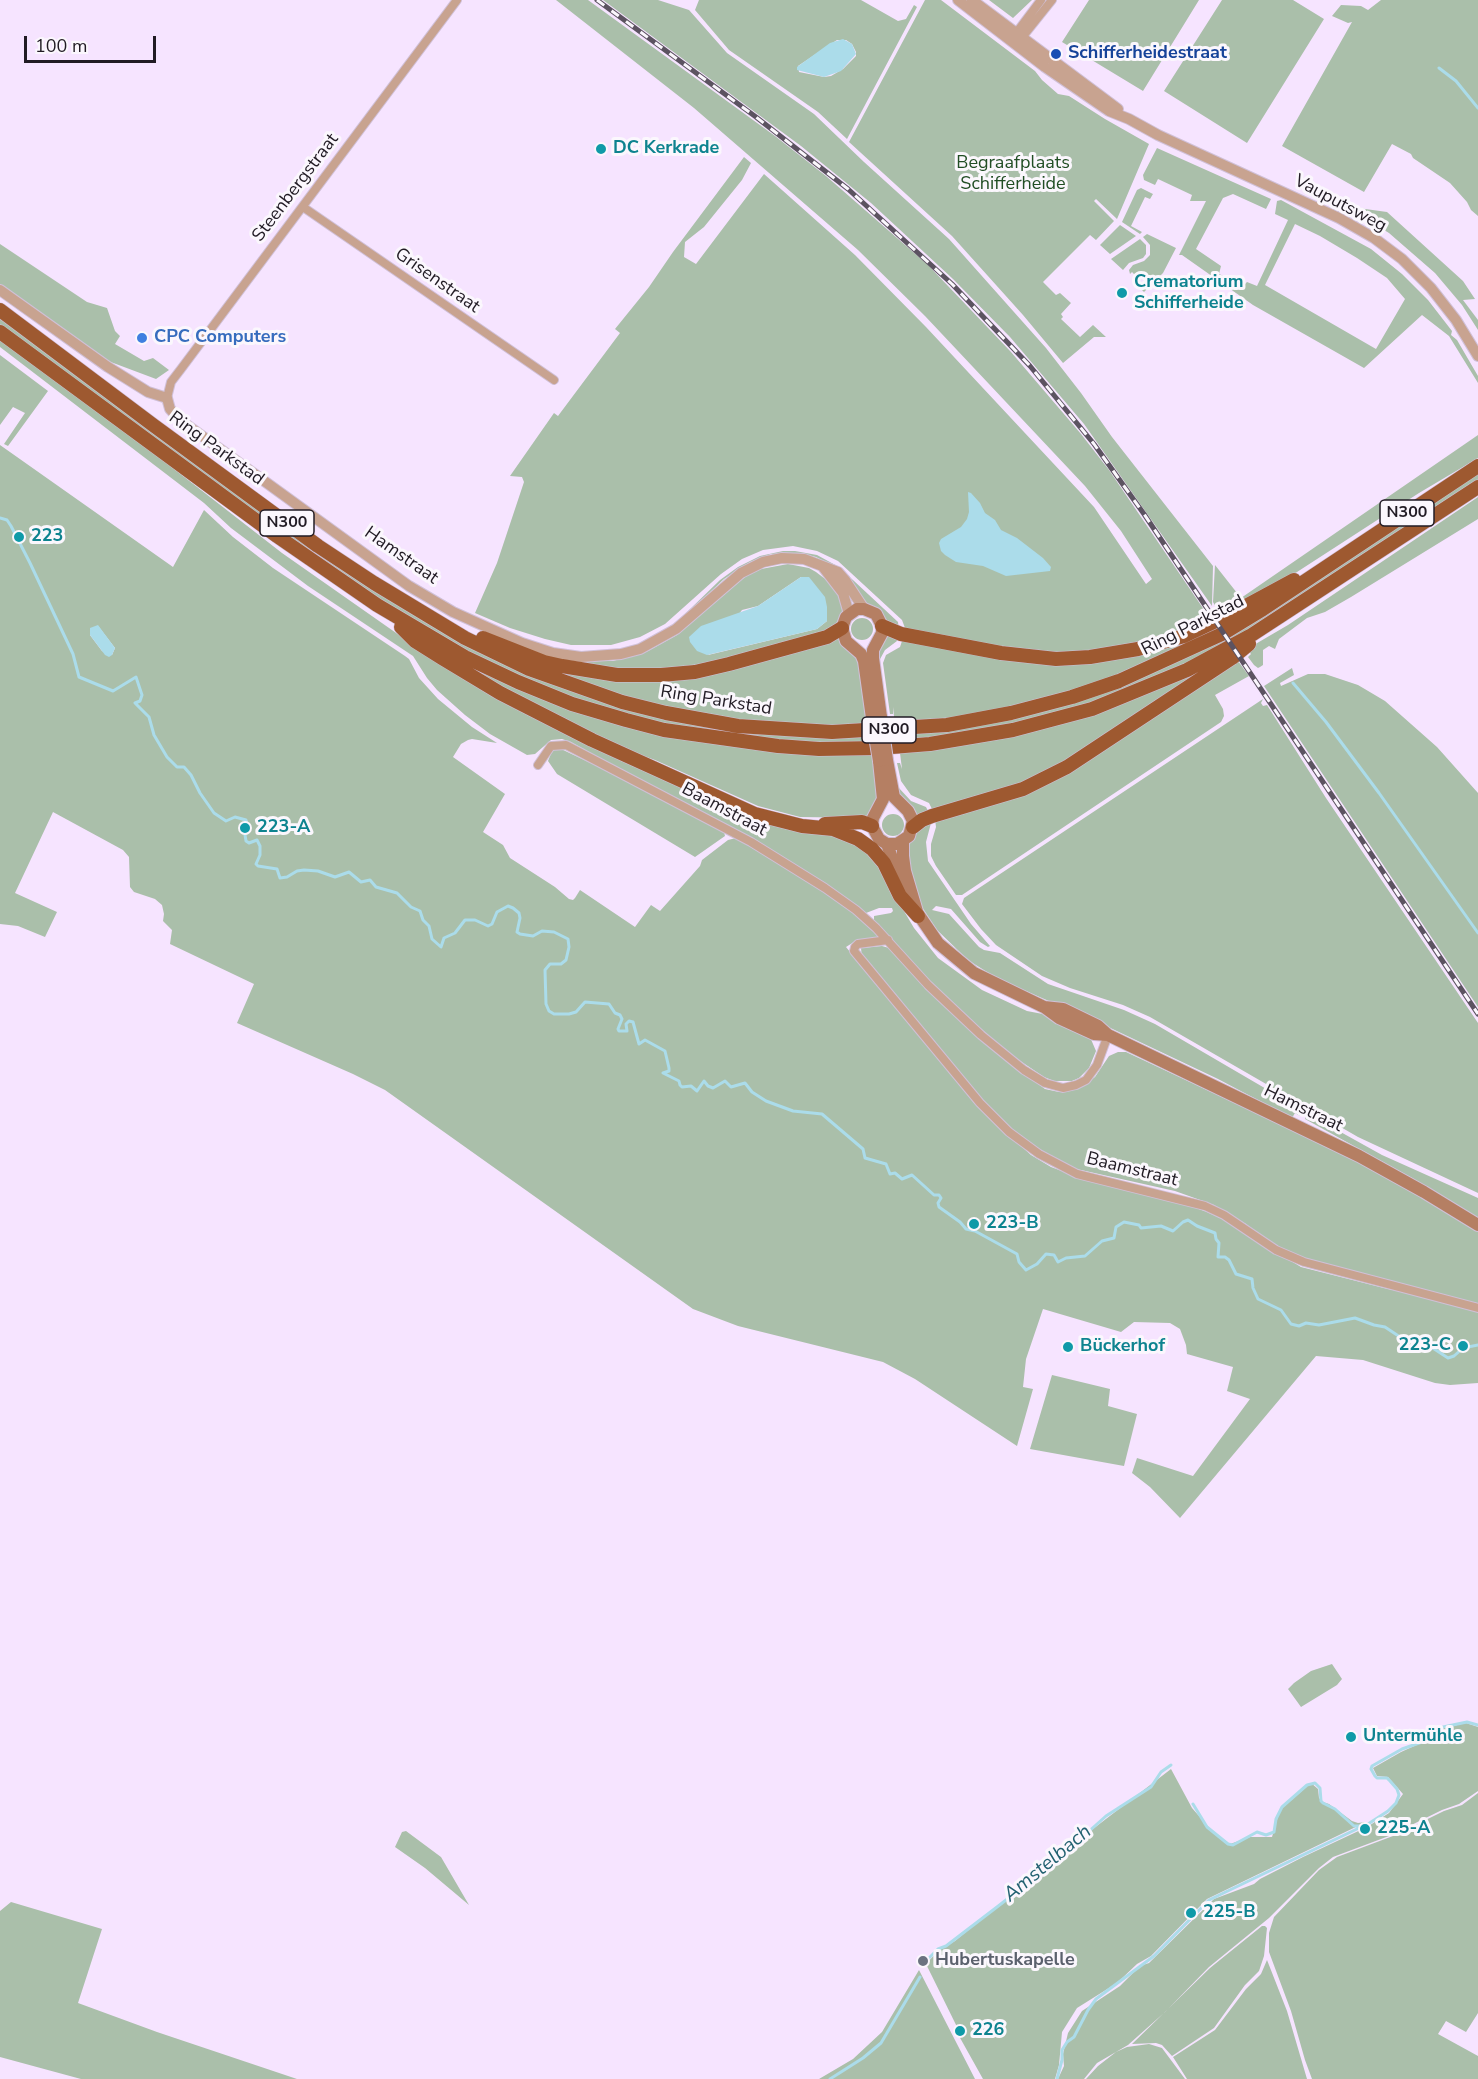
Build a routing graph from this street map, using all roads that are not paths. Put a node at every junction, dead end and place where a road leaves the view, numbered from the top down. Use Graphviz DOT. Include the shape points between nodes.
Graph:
graph roads {
  1 [pos="457,0"];
  2 [pos="958,0"];
  3 [pos="972,0"];
  4 [pos="1041,0"];
  5 [pos="1052,0"];
  6 [pos="1018,38"];
  7 [pos="303,207"];
  8 [pos="0,290"];
  9 [pos="0,310"];
  10 [pos="0,332"];
  11 [pos="1478,356"];
  12 [pos="554,380"];
  13 [pos="167,398"];
  14 [pos="1478,466"];
  15 [pos="1478,486"];
  16 [pos="1337,560"];
  17 [pos="823,567"];
  18 [pos="377,605"];
  19 [pos="864,609"];
  20 [pos="1288,612"];
  21 [pos="425,615"];
  22 [pos="849,615"];
  23 [pos="882,626"];
  24 [pos="842,628"];
  25 [pos="877,718"];
  26 [pos="883,760"];
  27 [pos="538,765"];
  28 [pos="802,826"];
  29 [pos="872,826"];
  30 [pos="913,827"];
  31 [pos="903,841"];
  32 [pos="887,844"];
  33 [pos="918,916"];
  34 [pos="888,940"];
  35 [pos="1108,1035"];
  36 [pos="1478,1225"];
  37 [pos="1478,1308"];
  1 -- 7 [label="street, Steenbergstraat"];
  2 -- 6 [label="street"];
  3 -- 6 [label="street"];
  4 -- 6 [label="street"];
  5 -- 6 [label="street"];
  6 -- 11 [label="street, Vauputsweg" via="1158,135 1362,230 1402,259 1431,288"];
  7 -- 12 [label="street, Grisenstraat"];
  7 -- 13 [label="street, Steenbergstraat" via="175,376"];
  8 -- 13 [label="street" via="108,367 143,389"];
  9 -- 21 [label="highway, Ring Parkstad / N300" via="318,546"];
  10 -- 18 [label="highway, Ring Parkstad / N300" via="268,530"];
  13 -- 17 [label="street, Hamstraat" via="170,409 180,420 409,586 501,635 553,653 594,658 640,649 676,629 741,573 771,559 812,561"];
  14 -- 16 [label="highway, Ring Parkstad / N300"];
  15 -- 20 [label="highway, Ring Parkstad / N300"];
  16 -- 21 [label="highway, Ring Parkstad / N300" via="1222,634 1119,681 1011,713 947,725 870,731 738,726 622,702 529,669"];
  16 -- 23 [label="highway, N300" via="1209,625 1162,643 1114,654 1056,659 1023,657 901,634"];
  17 -- 19 [label="street, Hamstraat" via="842,576"];
  17 -- 22 [label="street" via="843,593"];
  18 -- 20 [label="highway, Ring Parkstad / N300" via="465,657 572,704 664,730 819,749 879,748 971,738 1092,709 1187,670"];
  18 -- 28 [label="highway, N300" via="416,641 547,719 755,814"];
  19 -- 22 [label="main road"];
  19 -- 23 [label="main road, Hamstraat" via="876,615"];
  20 -- 30 [label="highway, N300" via="1232,658 1067,767 1023,789 932,816"];
  21 -- 24 [label="highway, N300" via="544,662 639,676 712,669 806,643"];
  22 -- 24 [label="main road"];
  23 -- 25 [label="main road" via="873,650"];
  24 -- 25 [label="main road" via="846,641 864,661"];
  25 -- 26 [label="main road, bridge"];
  26 -- 29 [label="main road" via="883,800"];
  26 -- 30 [label="main road" via="894,797 911,815"];
  27 -- 34 [label="street, Baamstraat" via="551,746 566,745 752,843 841,898"];
  28 -- 29 [label="highway, N300" via="850,822"];
  28 -- 33 [label="highway, N300" via="833,829 864,843 884,863 900,896"];
  29 -- 32 [label="main road, Hamstraat" via="876,836"];
  30 -- 31 [label="main road"];
  31 -- 32 [label="main road"];
  31 -- 33 [label="main road, Hamstraat" via="905,871"];
  32 -- 33 [label="main road, Hamstraat" via="902,888"];
  33 -- 35 [label="main road, Hamstraat" via="945,950 974,973 1044,1007 1063,1010 1098,1026"];
  34 -- 35 [label="street, Baamstraat" via="981,1035 1045,1083 1063,1088 1086,1080 1097,1065"];
  34 -- 37 [label="street, Baamstraat" via="858,944 854,951 975,1097 1009,1132 1039,1154 1077,1174 1205,1206 1276,1250 1304,1262"];
  35 -- 36 [label="main road, Hamstraat" via="1359,1156"];
}
